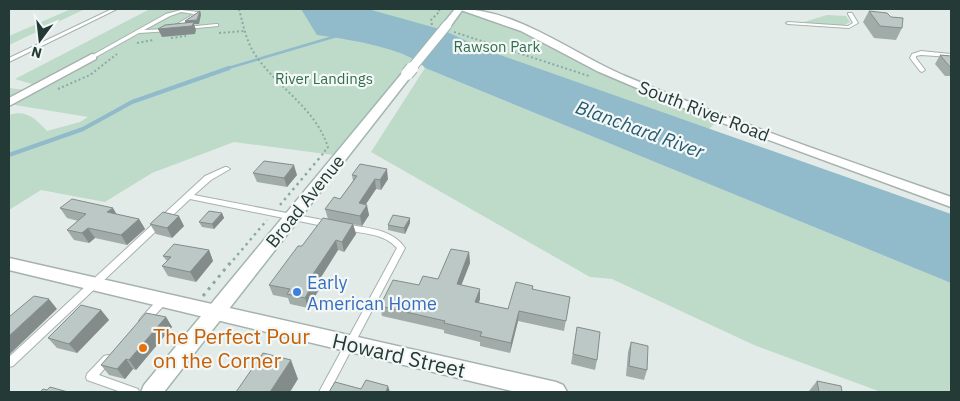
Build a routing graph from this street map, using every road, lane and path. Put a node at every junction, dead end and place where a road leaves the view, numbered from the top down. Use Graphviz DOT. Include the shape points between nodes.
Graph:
graph roads {
  1 [pos="105,9"];
  2 [pos="114,9"];
  3 [pos="239,9"];
  4 [pos="438,9"];
  5 [pos="460,9"];
  6 [pos="850,14"];
  7 [pos="788,22"];
  8 [pos="216,25"];
  9 [pos="434,26"];
  10 [pos="447,27"];
  11 [pos="171,30"];
  12 [pos="244,31"];
  13 [pos="138,32"];
  14 [pos="218,33"];
  15 [pos="193,36"];
  16 [pos="169,38"];
  17 [pos="160,39"];
  18 [pos="133,44"];
  19 [pos="118,53"];
  20 [pos="951,56"];
  21 [pos="97,59"];
  22 [pos="9,60"];
  23 [pos="109,62"];
  24 [pos="922,70"];
  25 [pos="592,76"];
  26 [pos="29,92"];
  27 [pos="9,103"];
  28 [pos="227,169"];
  29 [pos="188,196"];
  30 [pos="951,202"];
  31 [pos="273,214"];
  32 [pos="292,217"];
  33 [pos="9,264"];
  34 [pos="92,284"];
  35 [pos="163,300"];
  36 [pos="193,307"];
  37 [pos="215,312"];
  38 [pos="134,331"];
  39 [pos="349,343"];
  40 [pos="116,351"];
  41 [pos="9,363"];
  42 [pos="134,392"];
  43 [pos="151,392"];
  44 [pos="324,392"];
  45 [pos="556,392"];
  1 -- 2 [label="lane"];
  2 -- 22 [label="lane"];
  3 -- 12 [label="path"];
  4 -- 9 [label="path" via="440,11 432,20"];
  5 -- 10 [label="street, Broad Avenue"];
  5 -- 30 [label="street, South River Road" via="507,20 616,76 666,97 797,148"];
  6 -- 7 [label="lane" via="856,23 848,27"];
  8 -- 11 [label="lane"];
  10 -- 25 [label="path"];
  10 -- 32 [label="street, Broad Avenue, bridge"];
  11 -- 13 [label="lane"];
  11 -- 13 [label="lane" via="198,13 181,11"];
  12 -- 14 [label="path"];
  12 -- 31 [label="path" via="253,52 320,124 327,136 328,147"];
  13 -- 21 [label="lane"];
  15 -- 16 [label="path"];
  17 -- 18 [label="path"];
  19 -- 23 [label="path"];
  20 -- 24 [label="lane" via="914,55"];
  21 -- 23 [label="path"];
  21 -- 26 [label="street"];
  23 -- 26 [label="path" via="90,75 48,92"];
  26 -- 27 [label="street"];
  28 -- 29 [label="lane" via="208,178"];
  29 -- 31 [label="lane"];
  29 -- 34 [label="lane"];
  31 -- 32 [label="lane"];
  31 -- 36 [label="path"];
  32 -- 37 [label="street, Broad Avenue"];
  32 -- 39 [label="lane" via="397,240 400,248"];
  33 -- 34 [label="street, Howard Street"];
  34 -- 35 [label="street, Howard Street"];
  34 -- 41 [label="lane"];
  35 -- 36 [label="street, Howard Street"];
  35 -- 38 [label="lane"];
  36 -- 37 [label="street, Howard Street"];
  37 -- 39 [label="street, Howard Street"];
  37 -- 43 [label="street, Broad Avenue"];
  39 -- 44 [label="lane"];
  39 -- 45 [label="street, Howard Street"];
  40 -- 42 [label="lane" via="91,377"];
}
